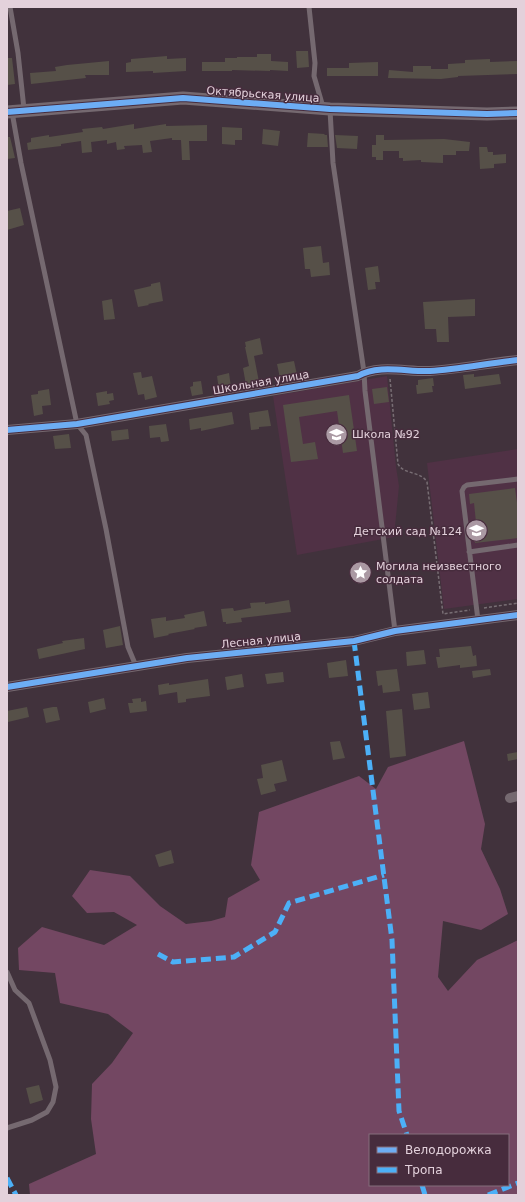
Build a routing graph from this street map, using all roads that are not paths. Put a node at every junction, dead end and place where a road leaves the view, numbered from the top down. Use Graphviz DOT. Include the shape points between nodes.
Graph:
graph roads {
  1 [pos="10,7"];
  2 [pos="309,7"];
  3 [pos="327,108"];
  4 [pos="14,111"];
  5 [pos="518,113"];
  6 [pos="518,360"];
  7 [pos="364,372"];
  8 [pos="77,424"];
  9 [pos="7,430"];
  10 [pos="518,479"];
  11 [pos="518,545"];
  12 [pos="469,552"];
  13 [pos="518,615"];
  14 [pos="478,620"];
  15 [pos="395,631"];
  16 [pos="136,666"];
  17 [pos="7,686"];
  18 [pos="7,972"];
  19 [pos="7,1128"];
  1 -- 4 [label="lane" via="18,53"];
  2 -- 3 [label="lane" via="314,76"];
  3 -- 4 [label="street, Октябрьская улица" via="183,98"];
  3 -- 5 [label="street, Октябрьская улица"];
  3 -- 7 [label="lane"];
  4 -- 8 [label="lane" via="21,163"];
  6 -- 7 [label="street, Школьная улица" via="429,371 389,369"];
  7 -- 8 [label="street, Школьная улица" via="358,376"];
  7 -- 15 [label="lane"];
  8 -- 9 [label="street, Школьная улица"];
  8 -- 16 [label="lane" via="86,435 128,647"];
  10 -- 12 [label="lane" via="464,487 462,491"];
  11 -- 12 [label="lane"];
  12 -- 14 [label="lane"];
  13 -- 14 [label="street, Лесная улица"];
  14 -- 15 [label="street, Лесная улица"];
  15 -- 16 [label="street, Лесная улица" via="354,641 187,658"];
  16 -- 17 [label="street, Лесная улица"];
  18 -- 19 [label="lane" via="15,990 29,1003 50,1060 56,1087 53,1102 47,1112"];
}
